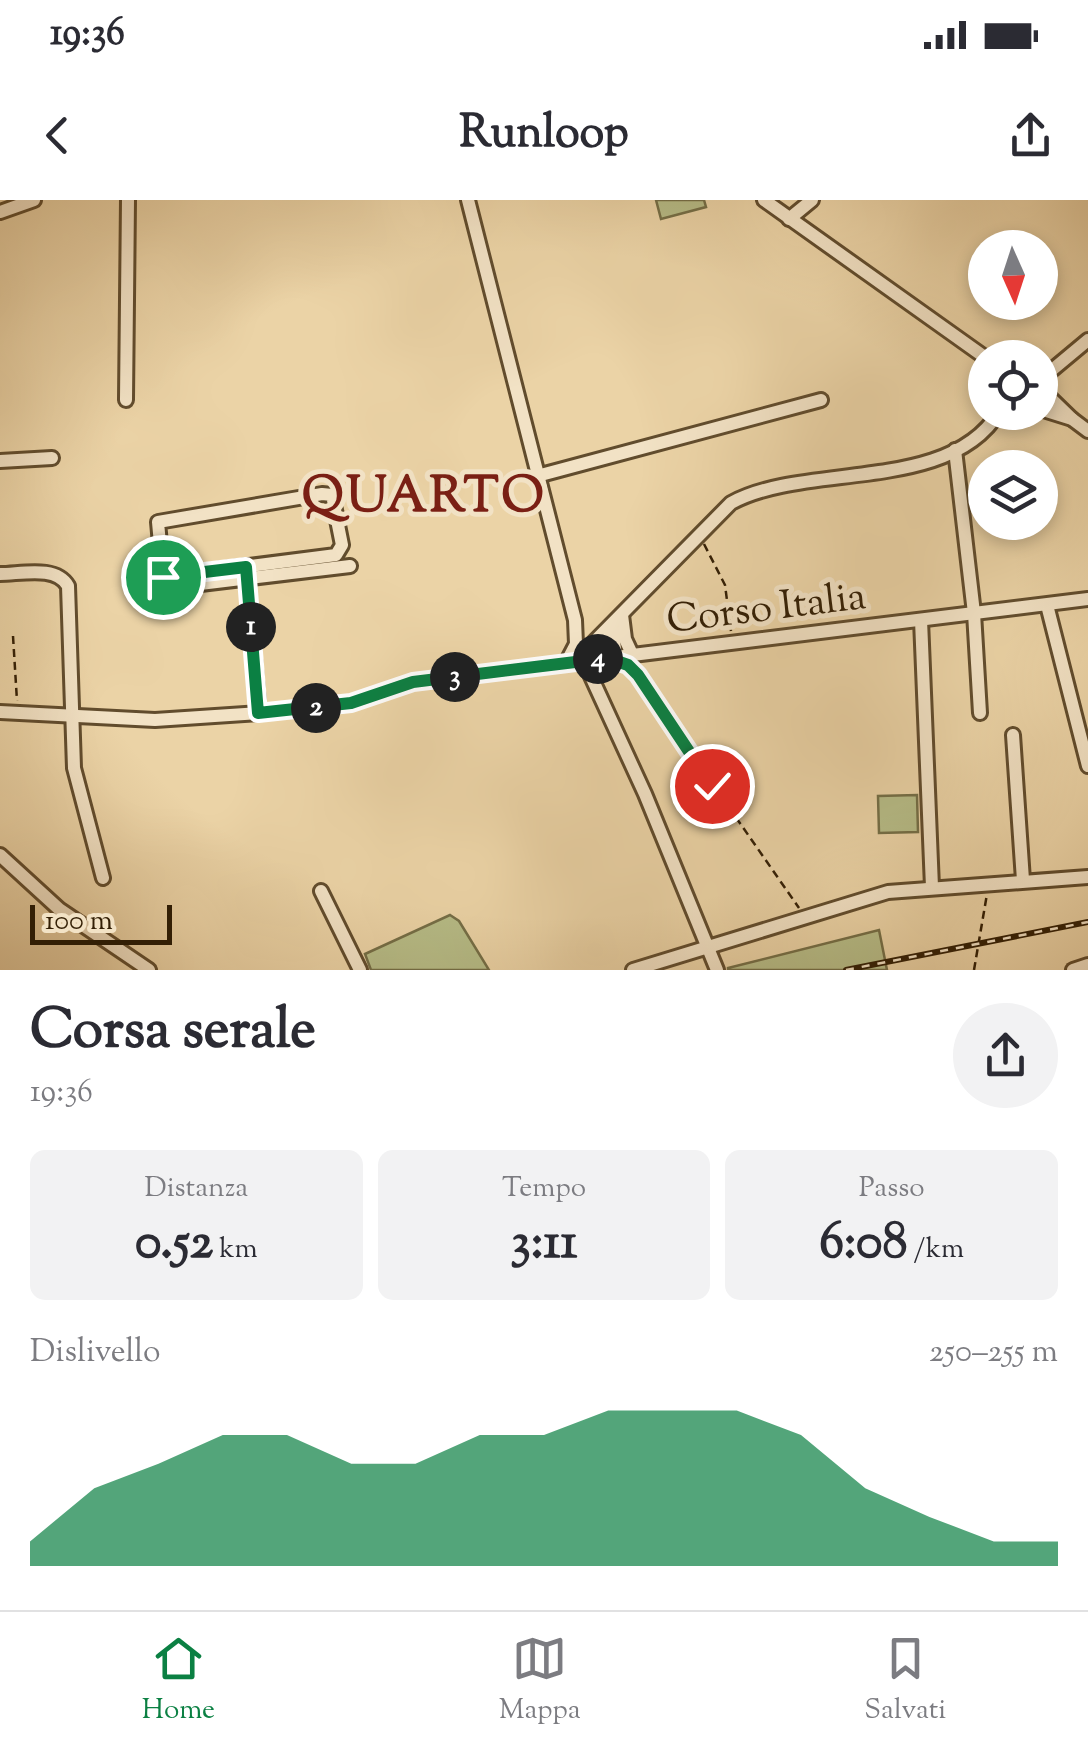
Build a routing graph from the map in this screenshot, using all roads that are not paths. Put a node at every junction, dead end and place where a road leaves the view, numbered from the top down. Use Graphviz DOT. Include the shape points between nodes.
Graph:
graph roads {
  1 [pos="34,200"];
  2 [pos="128,200"];
  3 [pos="468,200"];
  4 [pos="764,200"];
  5 [pos="812,200"];
  6 [pos="0,212"];
  7 [pos="789,219"];
  8 [pos="1088,340"];
  9 [pos="968,345"];
  10 [pos="1058,365"];
  11 [pos="126,400"];
  12 [pos="821,400"];
  13 [pos="1058,405"];
  14 [pos="1058,415"];
  15 [pos="1072,419"];
  16 [pos="981,430"];
  17 [pos="1088,430"];
  18 [pos="955,450"];
  19 [pos="52,458"];
  20 [pos="0,461"];
  21 [pos="537,476"];
  22 [pos="350,566"];
  23 [pos="246,572"];
  24 [pos="0,574"];
  25 [pos="159,589"];
  26 [pos="1088,599"];
  27 [pos="1047,604"];
  28 [pos="974,613"];
  29 [pos="617,620"];
  30 [pos="922,620"];
  31 [pos="580,651"];
  32 [pos="625,659"];
  33 [pos="4,712"];
  34 [pos="258,713"];
  35 [pos="980,713"];
  36 [pos="74,716"];
  37 [pos="1013,735"];
  38 [pos="1088,766"];
  39 [pos="0,855"];
  40 [pos="1088,877"];
  41 [pos="103,878"];
  42 [pos="1023,880"];
  43 [pos="932,887"];
  44 [pos="321,891"];
  45 [pos="708,948"];
  46 [pos="1088,965"];
  47 [pos="149,970"];
  48 [pos="360,970"];
  49 [pos="633,970"];
  50 [pos="717,970"];
  51 [pos="1073,970"];
  1 -- 6 [label="street"];
  2 -- 11 [label="street"];
  3 -- 21 [label="street"];
  4 -- 7 [label="street"];
  5 -- 7 [label="street"];
  7 -- 9 [label="street"];
  8 -- 10 [label="street"];
  12 -- 21 [label="street"];
  13 -- 15 [label="street"];
  14 -- 15 [label="street"];
  15 -- 17 [label="street"];
  16 -- 18 [label="street"];
  18 -- 28 [label="street"];
  18 -- 29 [label="street" via="870,475 747,494 730,503"];
  19 -- 20 [label="street"];
  21 -- 31 [label="street"];
  22 -- 23 [label="street"];
  23 -- 23 [label="street" via="336,555 342,545 332,495 238,504 158,522 166,545 163,577"];
  23 -- 25 [label="street"];
  23 -- 34 [label="street"];
  24 -- 36 [label="street" via="54,573 68,586"];
  26 -- 27 [label="street, Corso Italia"];
  27 -- 28 [label="street, Corso Italia"];
  27 -- 38 [label="street"];
  28 -- 30 [label="street, Corso Italia"];
  28 -- 35 [label="street"];
  29 -- 31 [label="street"];
  29 -- 32 [label="street"];
  30 -- 32 [label="street, Corso Italia"];
  30 -- 43 [label="street"];
  31 -- 32 [label="street, Corso Italia"];
  31 -- 34 [label="street, Corso Italia" via="413,682 351,703"];
  31 -- 45 [label="street"];
  33 -- 36 [label="street, Corso Italia"];
  34 -- 36 [label="street, Corso Italia" via="155,720"];
  36 -- 41 [label="street" via="74,768"];
  37 -- 42 [label="street"];
  39 -- 47 [label="street" via="59,909"];
  40 -- 42 [label="street"];
  42 -- 43 [label="street"];
  43 -- 45 [label="street" via="888,892"];
  44 -- 48 [label="street"];
  45 -- 49 [label="street"];
  45 -- 50 [label="street"];
  46 -- 51 [label="street"];
}
